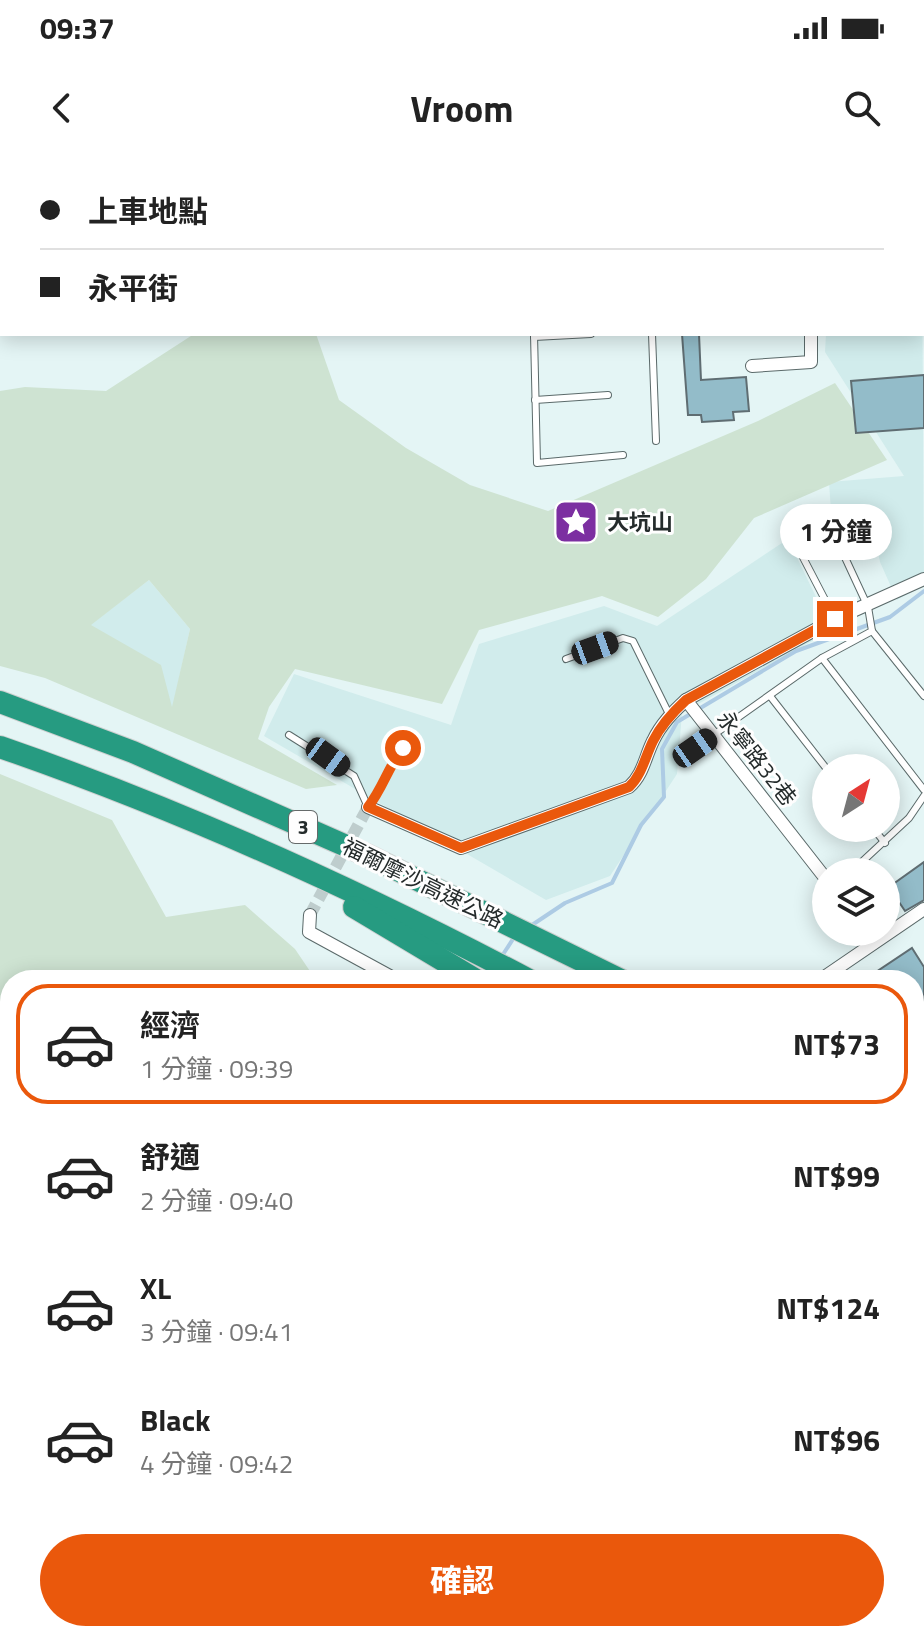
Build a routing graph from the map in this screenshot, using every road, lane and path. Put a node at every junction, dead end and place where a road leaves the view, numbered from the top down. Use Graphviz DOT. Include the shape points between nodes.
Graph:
graph roads {
  1 [pos="534,336"];
  2 [pos="652,336"];
  3 [pos="811,336"];
  4 [pos="752,366"];
  5 [pos="608,395"];
  6 [pos="535,400"];
  7 [pos="656,441"];
  8 [pos="623,455"];
  9 [pos="829,523"];
  10 [pos="795,542"];
  11 [pos="924,579"];
  12 [pos="868,607"];
  13 [pos="835,619"];
  14 [pos="872,631"];
  15 [pos="822,658"];
  16 [pos="566,659"];
  17 [pos="770,696"];
  18 [pos="924,696"];
  19 [pos="686,700"];
  20 [pos="0,702"];
  21 [pos="670,714"];
  22 [pos="289,735"];
  23 [pos="713,735"];
  24 [pos="0,747"];
  25 [pos="403,748"];
  26 [pos="695,748"];
  27 [pos="815,754"];
  28 [pos="122,789"];
  29 [pos="924,790"];
  30 [pos="924,796"];
  31 [pos="368,807"];
  32 [pos="885,843"];
  33 [pos="867,858"];
  34 [pos="812,861"];
  35 [pos="924,909"];
  36 [pos="310,915"];
  37 [pos="900,921"];
  38 [pos="859,946"];
  39 [pos="600,968"];
  40 [pos="379,970"];
  41 [pos="459,970"];
  42 [pos="510,970"];
  43 [pos="604,970"];
  44 [pos="606,970"];
  45 [pos="831,970"];
  1 -- 6 [label="lane"];
  2 -- 7 [label="lane"];
  3 -- 4 [label="street" via="811,362"];
  5 -- 6 [label="lane"];
  6 -- 8 [label="lane" via="537,463"];
  9 -- 12 [label="lane"];
  10 -- 13 [label="lane"];
  11 -- 12 [label="street"];
  12 -- 13 [label="street"];
  12 -- 14 [label="lane"];
  13 -- 19 [label="street"];
  14 -- 15 [label="lane"];
  14 -- 18 [label="lane"];
  15 -- 17 [label="lane"];
  15 -- 29 [label="lane"];
  16 -- 21 [label="lane" via="623,638 633,641"];
  17 -- 23 [label="lane"];
  17 -- 27 [label="lane"];
  19 -- 21 [label="street"];
  19 -- 23 [label="street, 永寧路32巷"];
  20 -- 39 [label="highway, 福爾摩沙高速公路 / 3" via="133,752 369,856"];
  21 -- 31 [label="street" via="629,787 461,848"];
  22 -- 31 [label="lane" via="354,776"];
  23 -- 26 [label="lane"];
  23 -- 34 [label="street, 永寧路32巷"];
  24 -- 28 [label="highway, 福爾摩沙高速公路 / 3"];
  25 -- 31 [label="lane" via="392,761 384,788"];
  28 -- 41 [label="highway" via="343,900"];
  28 -- 42 [label="highway, 福爾摩沙高速公路 / 3" via="348,890"];
  30 -- 32 [label="lane"];
  32 -- 33 [label="lane"];
  35 -- 37 [label="street"];
  36 -- 40 [label="street" via="309,932"];
  38 -- 45 [label="street"];
  39 -- 43 [label="highway, 福爾摩沙高速公路 / 3"];
  39 -- 44 [label="highway"];
}
